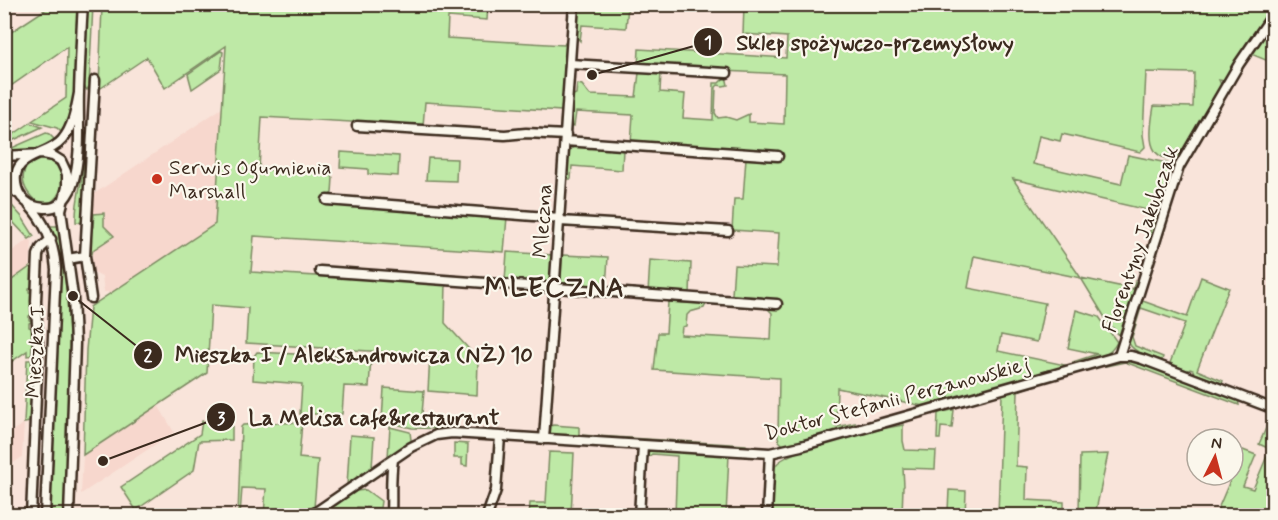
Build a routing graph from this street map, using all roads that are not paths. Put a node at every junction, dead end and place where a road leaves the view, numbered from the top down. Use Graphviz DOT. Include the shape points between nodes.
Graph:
graph roads {
  1 [pos="83,4"];
  2 [pos="574,4"];
  3 [pos="1274,13"];
  4 [pos="570,64"];
  5 [pos="727,73"];
  6 [pos="95,81"];
  7 [pos="79,93"];
  8 [pos="94,93"];
  9 [pos="357,126"];
  10 [pos="565,138"];
  11 [pos="34,155"];
  12 [pos="4,156"];
  13 [pos="778,156"];
  14 [pos="4,181"];
  15 [pos="22,198"];
  16 [pos="62,200"];
  17 [pos="327,200"];
  18 [pos="560,220"];
  19 [pos="728,231"];
  20 [pos="51,239"];
  21 [pos="85,256"];
  22 [pos="68,259"];
  23 [pos="320,272"];
  24 [pos="555,287"];
  25 [pos="91,298"];
  26 [pos="777,304"];
  27 [pos="1119,356"];
  28 [pos="1274,409"];
  29 [pos="500,437"];
  30 [pos="544,439"];
  31 [pos="643,445"];
  32 [pos="770,453"];
  33 [pos="393,460"];
  34 [pos="31,516"];
  35 [pos="45,516"];
  36 [pos="69,516"];
  37 [pos="310,516"];
  38 [pos="391,516"];
  39 [pos="487,516"];
  40 [pos="639,516"];
  41 [pos="767,516"];
  1 -- 7 [label="street"];
  2 -- 4 [label="street, Mleczna"];
  3 -- 27 [label="street, Florentyny Jakubczak" via="1250,45 1179,166"];
  4 -- 5 [label="street"];
  4 -- 10 [label="street, Mleczna"];
  6 -- 8 [label="street"];
  7 -- 8 [label="street"];
  7 -- 11 [label="street" via="74,118 63,138 56,146"];
  7 -- 16 [label="street" via="75,176"];
  8 -- 21 [label="street"];
  9 -- 10 [label="street"];
  10 -- 13 [label="street"];
  10 -- 18 [label="street, Mleczna"];
  11 -- 12 [label="street"];
  11 -- 15 [label="street" via="24,160 16,175"];
  11 -- 16 [label="street" via="53,156 64,165 68,183"];
  14 -- 15 [label="street, Mieszka I"];
  15 -- 16 [label="street" via="30,205 46,208 55,207"];
  15 -- 20 [label="street, Mieszka I" via="43,222"];
  16 -- 22 [label="street, Mieszka I"];
  17 -- 18 [label="street"];
  18 -- 19 [label="street"];
  18 -- 24 [label="street, Mleczna"];
  20 -- 34 [label="street" via="38,255"];
  20 -- 35 [label="street, Mieszka I" via="56,276"];
  21 -- 22 [label="street"];
  21 -- 25 [label="street"];
  22 -- 36 [label="street, Mieszka I" via="75,359"];
  23 -- 24 [label="street"];
  24 -- 26 [label="street"];
  24 -- 30 [label="street, Mleczna"];
  27 -- 28 [label="street" via="1142,359"];
  27 -- 32 [label="street, Doktor Stefanii Perzanowskiej"];
  29 -- 30 [label="street, Doktor Stefanii Perzanowskiej"];
  29 -- 33 [label="street, Doktor Stefanii Perzanowskiej" via="436,435"];
  29 -- 39 [label="street" via="497,486"];
  30 -- 31 [label="street, Doktor Stefanii Perzanowskiej"];
  31 -- 32 [label="street, Doktor Stefanii Perzanowskiej"];
  31 -- 40 [label="street"];
  32 -- 41 [label="street"];
  33 -- 37 [label="street, Doktor Stefanii Perzanowskiej"];
  33 -- 38 [label="street"];
}
